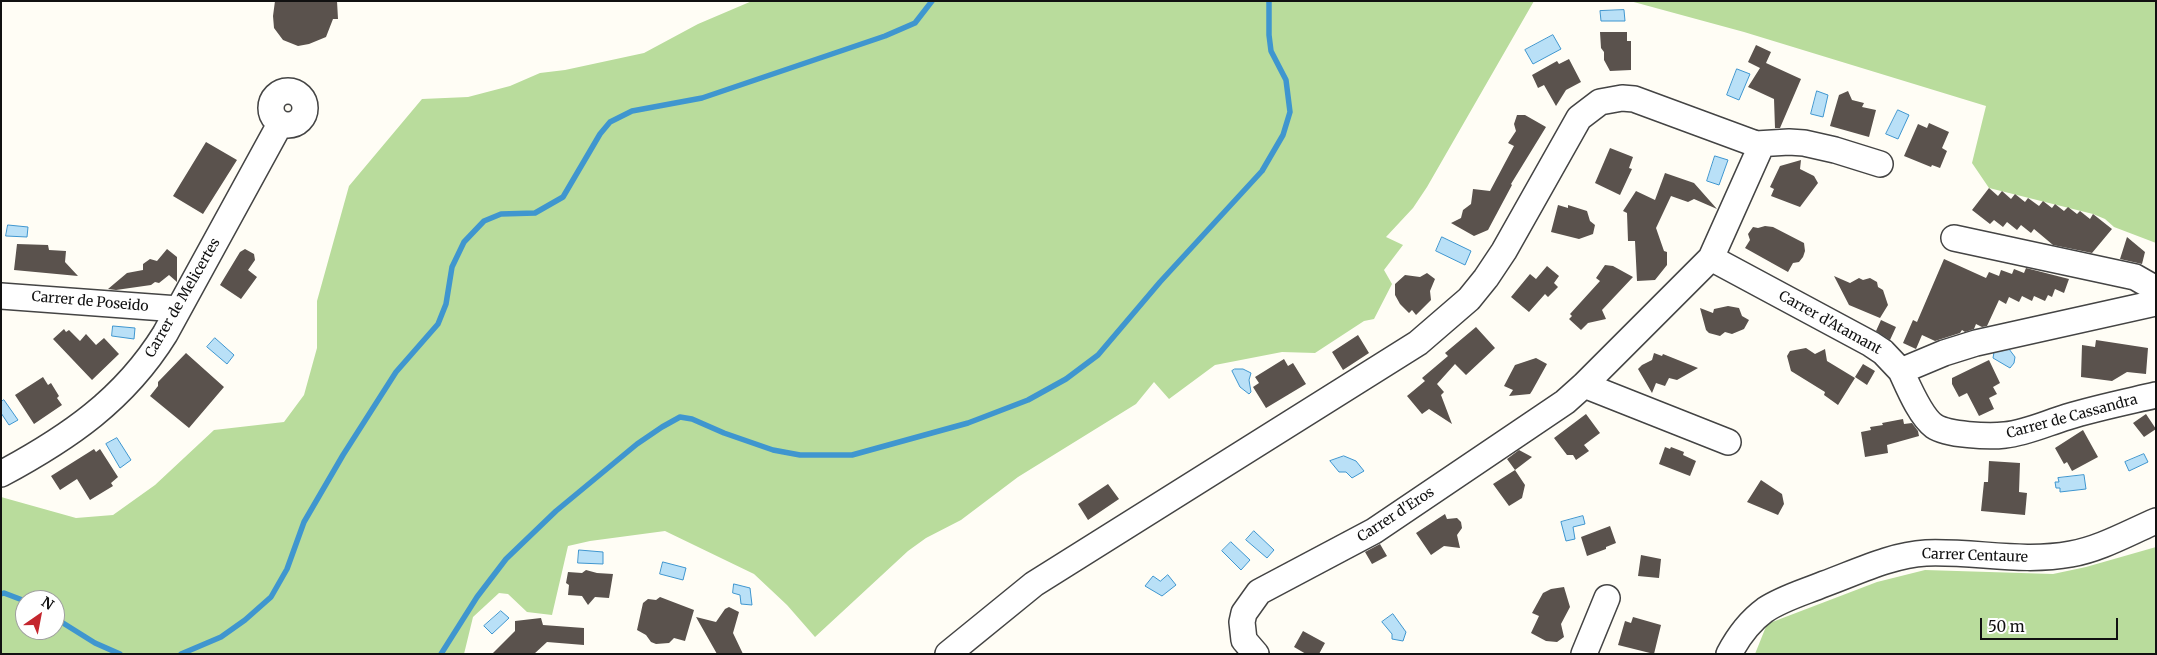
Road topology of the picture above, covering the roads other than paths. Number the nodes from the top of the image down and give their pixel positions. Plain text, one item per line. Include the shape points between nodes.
1 (280, 124) dead end
2 (1762, 144) junction
3 (1880, 164) dead end
4 (1954, 238) dead end
5 (1711, 258) junction
6 (1, 296) edge
7 (2156, 296) edge
8 (2156, 302) edge
9 (178, 309) junction
10 (1901, 371) junction
11 (1584, 385) junction
12 (2156, 395) edge
13 (1728, 442) dead end
14 (1, 474) edge
15 (2156, 522) edge
16 (1607, 598) dead end
17 (948, 654) edge
18 (1256, 654) edge
19 (1584, 654) edge
20 (1729, 654) edge

1 - 9 street, Carrer de Melicertes
2 - 3 street via 1804,143
2 - 5 street
2 - 17 street via 1634,99 1600,102 1579,118 1486,278 1468,299 1418,343 1034,584
4 - 7 street via 2135,277 2149,285
5 - 10 street, Carrer d'Atamant via 1871,344
5 - 11 street, Carrer d'Eros
6 - 9 street, Carrer de Poseido
8 - 10 street via 1968,345
9 - 14 street, Carrer de Melicertes via 159,344 115,397 62,439
10 - 12 street, Carrer de Cassandra via 1931,423 1947,431 1973,434 2004,435
11 - 13 street
11 - 18 street, Carrer d'Eros via 1565,402 1374,531 1259,592 1244,613 1242,622 1244,640
15 - 20 street, Carrer Centaure via 2072,554 2018,558 1926,554 1872,566 1765,610 1749,624
16 - 19 street

